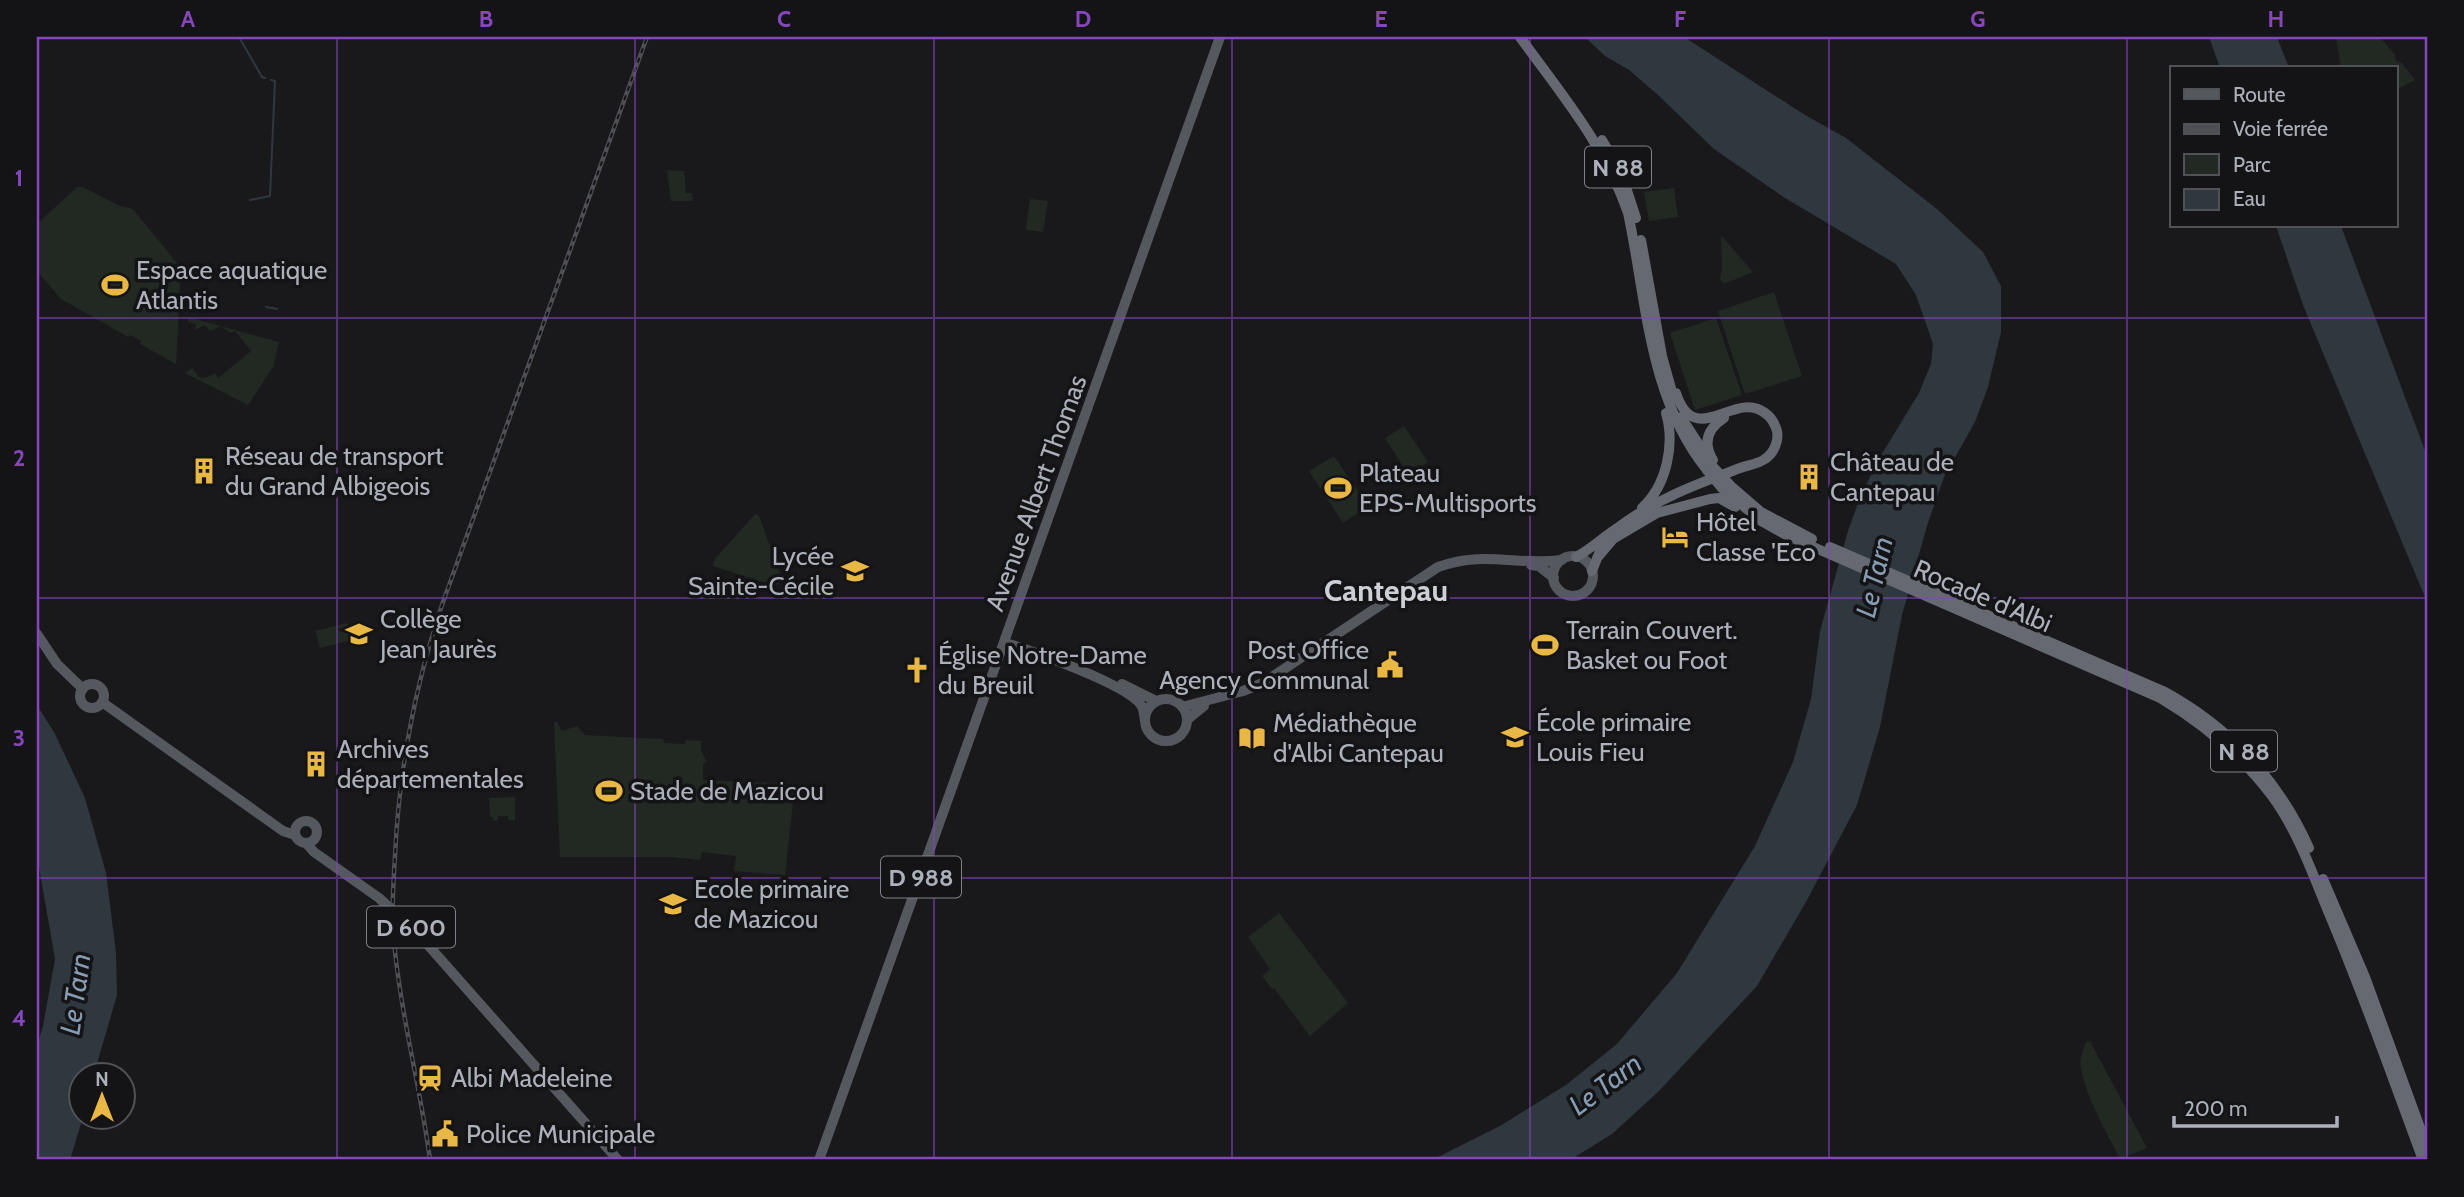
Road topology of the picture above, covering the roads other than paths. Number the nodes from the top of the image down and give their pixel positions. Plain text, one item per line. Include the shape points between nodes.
1 (1220, 37) edge
2 (1520, 37) edge
3 (1529, 37) edge
4 (1653, 302) junction
5 (1656, 362) junction
6 (1751, 464) junction
7 (1712, 468) junction
8 (1727, 486) junction
9 (1788, 536) junction
10 (1806, 540) junction
11 (1594, 553) junction
12 (1576, 556) junction
13 (1562, 559) junction
14 (1592, 571) junction
15 (1554, 578) junction
16 (1941, 599) junction
17 (37, 634) edge
18 (1008, 636) junction
19 (83, 689) junction
20 (1156, 701) junction
21 (102, 702) junction
22 (1182, 707) junction
23 (1186, 720) junction
24 (1145, 721) junction
25 (296, 831) junction
26 (310, 842) junction
27 (2412, 1129) junction
28 (2427, 1147) edge
29 (618, 1160) edge
30 (819, 1160) edge
31 (2417, 1160) edge
32 (2423, 1160) edge

1 - 18 main road, Avenue Albert Thomas
2 - 5 highway, Rocade d'Albi / N 88 via 1601,151 1619,186
3 - 4 highway, Rocade d'Albi / N 88 via 1622,175 1635,211
4 - 6 highway via 1671,380 1686,413 1707,419 1749,407 1763,411 1774,423 1777,439 1772,452
4 - 7 highway, Rocade d'Albi / N 88 via 1672,394
5 - 7 highway, Rocade d'Albi / N 88 via 1676,424
5 - 11 highway via 1670,435 1664,472 1646,504 1611,528
6 - 7 highway via 1766,452 1771,438 1765,420 1745,412 1724,418 1709,432
6 - 11 highway via 1672,496
7 - 8 highway, Rocade d'Albi / N 88, bridge
8 - 9 highway, Rocade d'Albi / N 88 via 1761,522
8 - 10 highway, Rocade d'Albi / N 88
9 - 10 highway, Rocade d'Albi / N 88
9 - 11 highway via 1756,522 1727,501 1710,499 1647,517
10 - 16 highway, Rocade d'Albi / N 88
11 - 12 highway
11 - 14 highway
12 - 13 main road
12 - 14 main road via 1587,561
13 - 15 main road
13 - 22 main road via 1474,558 1438,567 1263,683
14 - 15 main road via 1590,587 1577,595 1562,592
15 - 23 main road via 1530,565 1480,563 1443,570 1266,686 1202,706
16 - 27 highway, Rocade d'Albi / N 88 via 2160,698 2208,729 2243,761 2273,798 2302,849
16 - 28 highway, Rocade d'Albi / N 88 via 2163,691 2214,724 2262,770 2311,852 2365,977
17 - 19 main road via 57,664
18 - 20 main road via 1082,664
18 - 24 main road via 1128,695 1140,704
18 - 30 main road, Avenue Albert Thomas / D 988
19 - 21 main road via 99,686
19 - 21 main road via 81,699 86,705
20 - 22 main road via 1170,700
20 - 24 main road
21 - 25 main road via 278,826
22 - 23 main road
23 - 24 main road via 1181,734 1167,741 1153,736
25 - 26 main road via 301,842
25 - 26 main road via 302,821 312,822 318,832
26 - 29 main road, D 600 via 319,855 382,901 420,936
27 - 31 highway
27 - 32 highway, Rocade d'Albi / N 88

